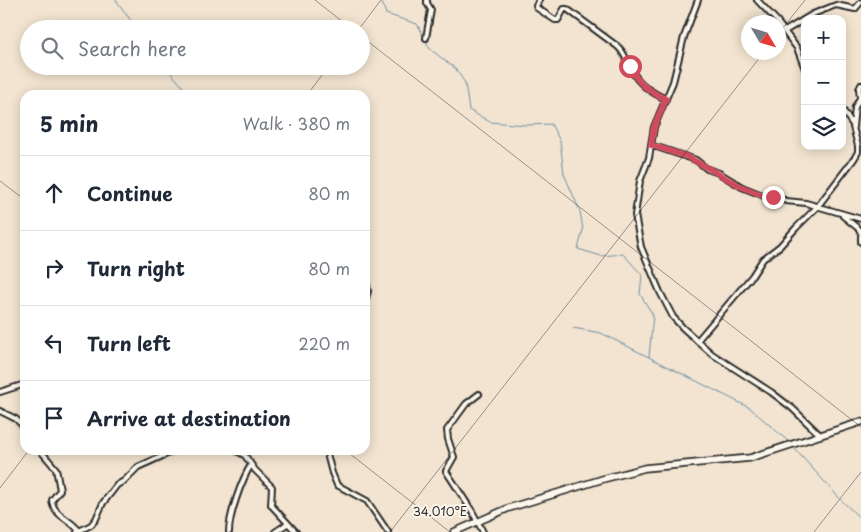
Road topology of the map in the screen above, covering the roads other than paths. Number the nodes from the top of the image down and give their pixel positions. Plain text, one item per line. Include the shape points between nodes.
1 (428, 0) edge
2 (538, 0) edge
3 (698, 0) edge
4 (757, 0) edge
5 (861, 2) edge
6 (771, 15) edge
7 (786, 30) edge
8 (786, 32) edge
9 (426, 38) dead end
10 (802, 60) edge
11 (861, 85) edge
12 (666, 99) junction
13 (846, 115) edge
14 (853, 125) junction
15 (651, 145) junction
16 (818, 206) junction
17 (841, 214) junction
18 (861, 219) edge
19 (861, 234) edge
20 (861, 242) edge
21 (697, 341) junction
22 (20, 386) edge
23 (0, 392) edge
24 (480, 394) dead end
25 (0, 411) edge
26 (861, 422) edge
27 (20, 423) edge
28 (819, 434) junction
29 (45, 455) edge
30 (165, 455) edge
31 (244, 455) edge
32 (327, 455) edge
33 (251, 466) junction
34 (477, 522) junction
35 (287, 524) junction
36 (78, 532) edge
37 (229, 532) edge
38 (275, 532) edge
39 (296, 532) edge
40 (388, 532) edge
41 (454, 532) edge
42 (483, 532) edge

1 - 9 street via 431,10
2 - 12 street via 536,8 554,20 558,20 567,9 617,46 647,88
3 - 12 street
4 - 6 street
5 - 7 street via 855,9 840,4 823,10
8 - 10 street
11 - 14 street
12 - 15 street via 654,127
13 - 14 street
14 - 16 street via 858,152
15 - 16 street via 696,160 707,169 767,197
15 - 21 street via 637,194 635,215 641,247 673,317
16 - 17 street
16 - 21 street via 782,244 763,258 752,276
17 - 18 street
17 - 19 street
19 - 20 street
21 - 28 street via 772,392
22 - 23 street
24 - 34 street via 466,404 446,430 454,456 446,471
25 - 27 street
26 - 28 street
28 - 34 street via 750,458 645,468 594,481 508,508
29 - 36 street via 54,465 60,492 52,500 53,506 77,527
30 - 36 street via 138,467 117,485 103,503 96,520
31 - 33 street
32 - 40 street via 337,485 367,501
33 - 35 street via 272,486 270,505
33 - 37 street via 236,500
34 - 41 street
34 - 42 street
35 - 38 street
35 - 39 street

